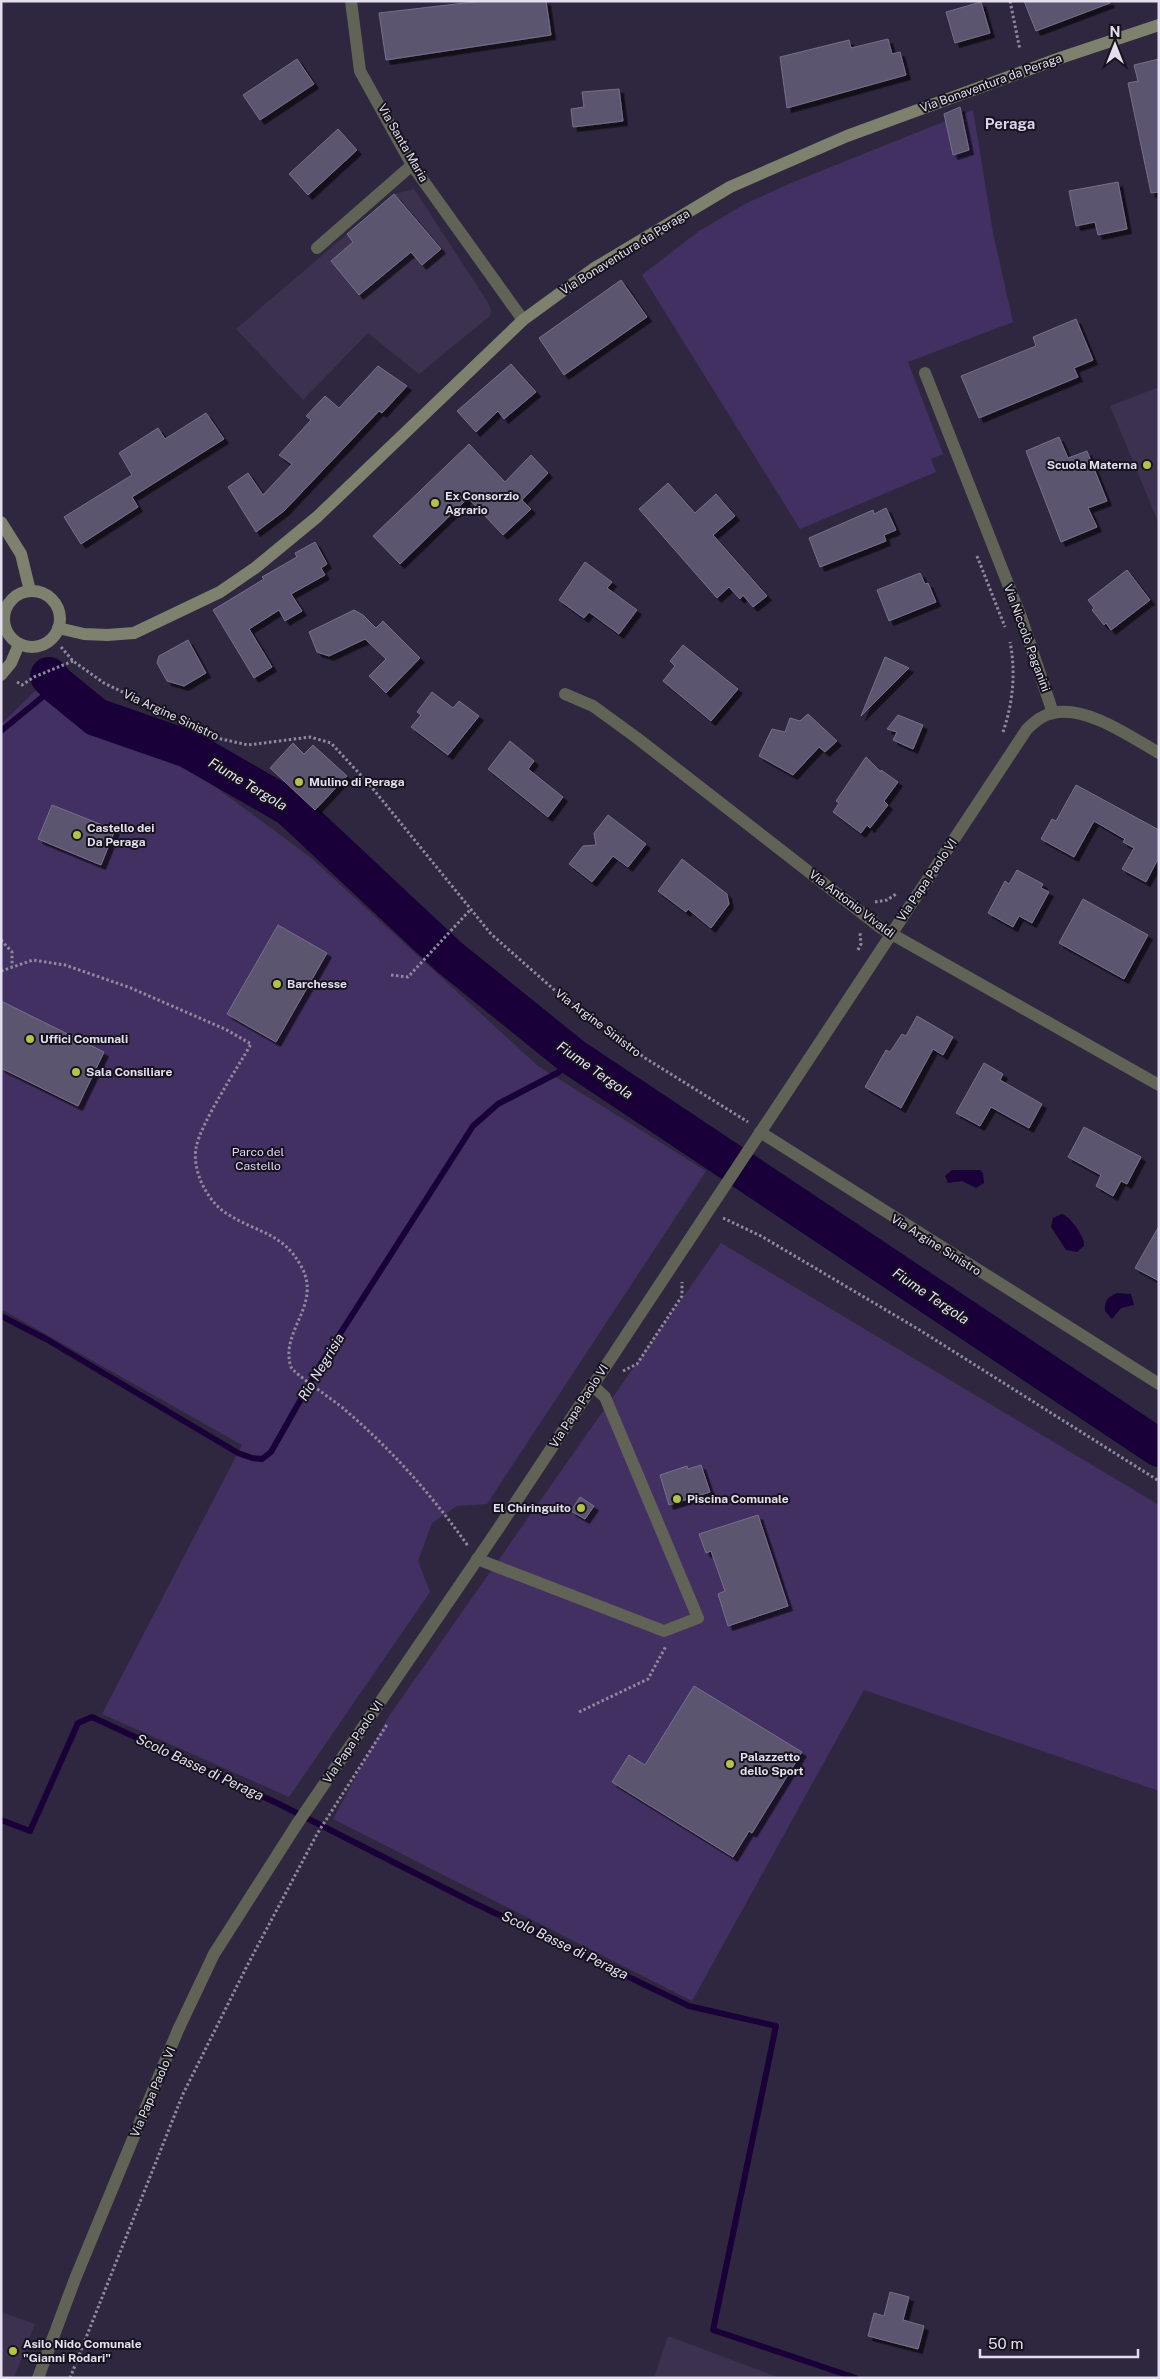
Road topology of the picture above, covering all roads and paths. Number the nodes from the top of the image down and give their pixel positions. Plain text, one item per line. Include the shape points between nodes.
1 (351, 1) edge
2 (1010, 1) edge
3 (1159, 24) edge
4 (1020, 50) dead end
5 (412, 165) junction
6 (317, 248) dead end
7 (523, 320) junction
8 (925, 373) dead end
9 (1, 522) edge
10 (975, 552) dead end
11 (30, 591) junction
12 (1006, 630) dead end
13 (55, 632) junction
14 (1008, 637) dead end
15 (19, 644) junction
16 (73, 661) junction
17 (1, 675) edge
18 (22, 684) dead end
19 (565, 694) dead end
20 (1053, 712) junction
21 (1000, 738) dead end
22 (1159, 753) edge
23 (899, 889) dead end
24 (869, 901) dead end
25 (471, 909) junction
26 (859, 928) dead end
27 (890, 934) junction
28 (1, 940) edge
29 (854, 957) dead end
30 (12, 966) junction
31 (1, 971) edge
32 (391, 975) dead end
33 (1159, 1085) edge
34 (752, 1115) dead end
35 (747, 1121) junction
36 (743, 1128) dead end
37 (760, 1132) junction
38 (728, 1221) dead end
39 (1159, 1384) edge
40 (593, 1386) junction
41 (1159, 1481) edge
42 (477, 1559) junction
43 (678, 1626) junction
44 (578, 1712) dead end
45 (330, 1813) dead end
46 (38, 2378) edge
47 (70, 2378) edge

1 - 5 street, Via Santa Maria via 360,71
2 - 4 path
3 - 7 main road, Via Bonaventura da Peraga via 872,126 764,170 628,247
5 - 6 street
5 - 7 street, Via Santa Maria
7 - 13 main road, Via Bonaventura da Peraga via 317,517 220,592 134,633
8 - 20 street, Via Niccolò Paganini via 1021,617
9 - 11 main road via 21,554
10 - 12 path
11 - 13 main road via 39,592 54,602 58,610
11 - 15 main road via 14,597 5,612 6,629
13 - 15 main road via 39,645
13 - 16 path, Via Argine Sinistro
14 - 21 path via 1014,667 1012,694 1009,715
15 - 17 main road
16 - 18 path
16 - 25 path, Via Argine Sinistro via 104,683 217,738 248,745 310,737 331,743 369,784
19 - 27 street, Via Antonio Vivaldi via 592,706 637,738
20 - 22 street via 1082,714 1099,720
20 - 27 street, Via Papa Paolo VI via 1027,729
23 - 24 path via 887,900
25 - 32 path via 408,977
25 - 35 path, Via Argine Sinistro via 491,934 559,994 645,1058
26 - 29 path via 861,944
27 - 33 street, Via Antonio Vivaldi
27 - 37 street, Via Papa Paolo VI
28 - 30 path via 12,952
30 - 31 path
30 - 42 path via 33,960 65,965 131,988 225,1029 251,1044 196,1147 198,1174 214,1205 229,1216 281,1241 302,1269 308,1287 301,1320 292,1334 291,1368 360,1422 413,1476
34 - 35 path
35 - 36 path
35 - 37 path, Via Argine Sinistro
37 - 39 street, Via Argine Sinistro
37 - 40 street, Via Papa Paolo VI
38 - 41 path via 762,1236 918,1329
40 - 42 street, Via Papa Paolo VI
40 - 43 street via 605,1397 698,1618
42 - 43 street via 664,1631
42 - 46 street, Via Papa Paolo VI via 297,1824 214,1954 178,2030 75,2279
43 - 44 path via 648,1679
45 - 47 path via 247,1966 183,2094

